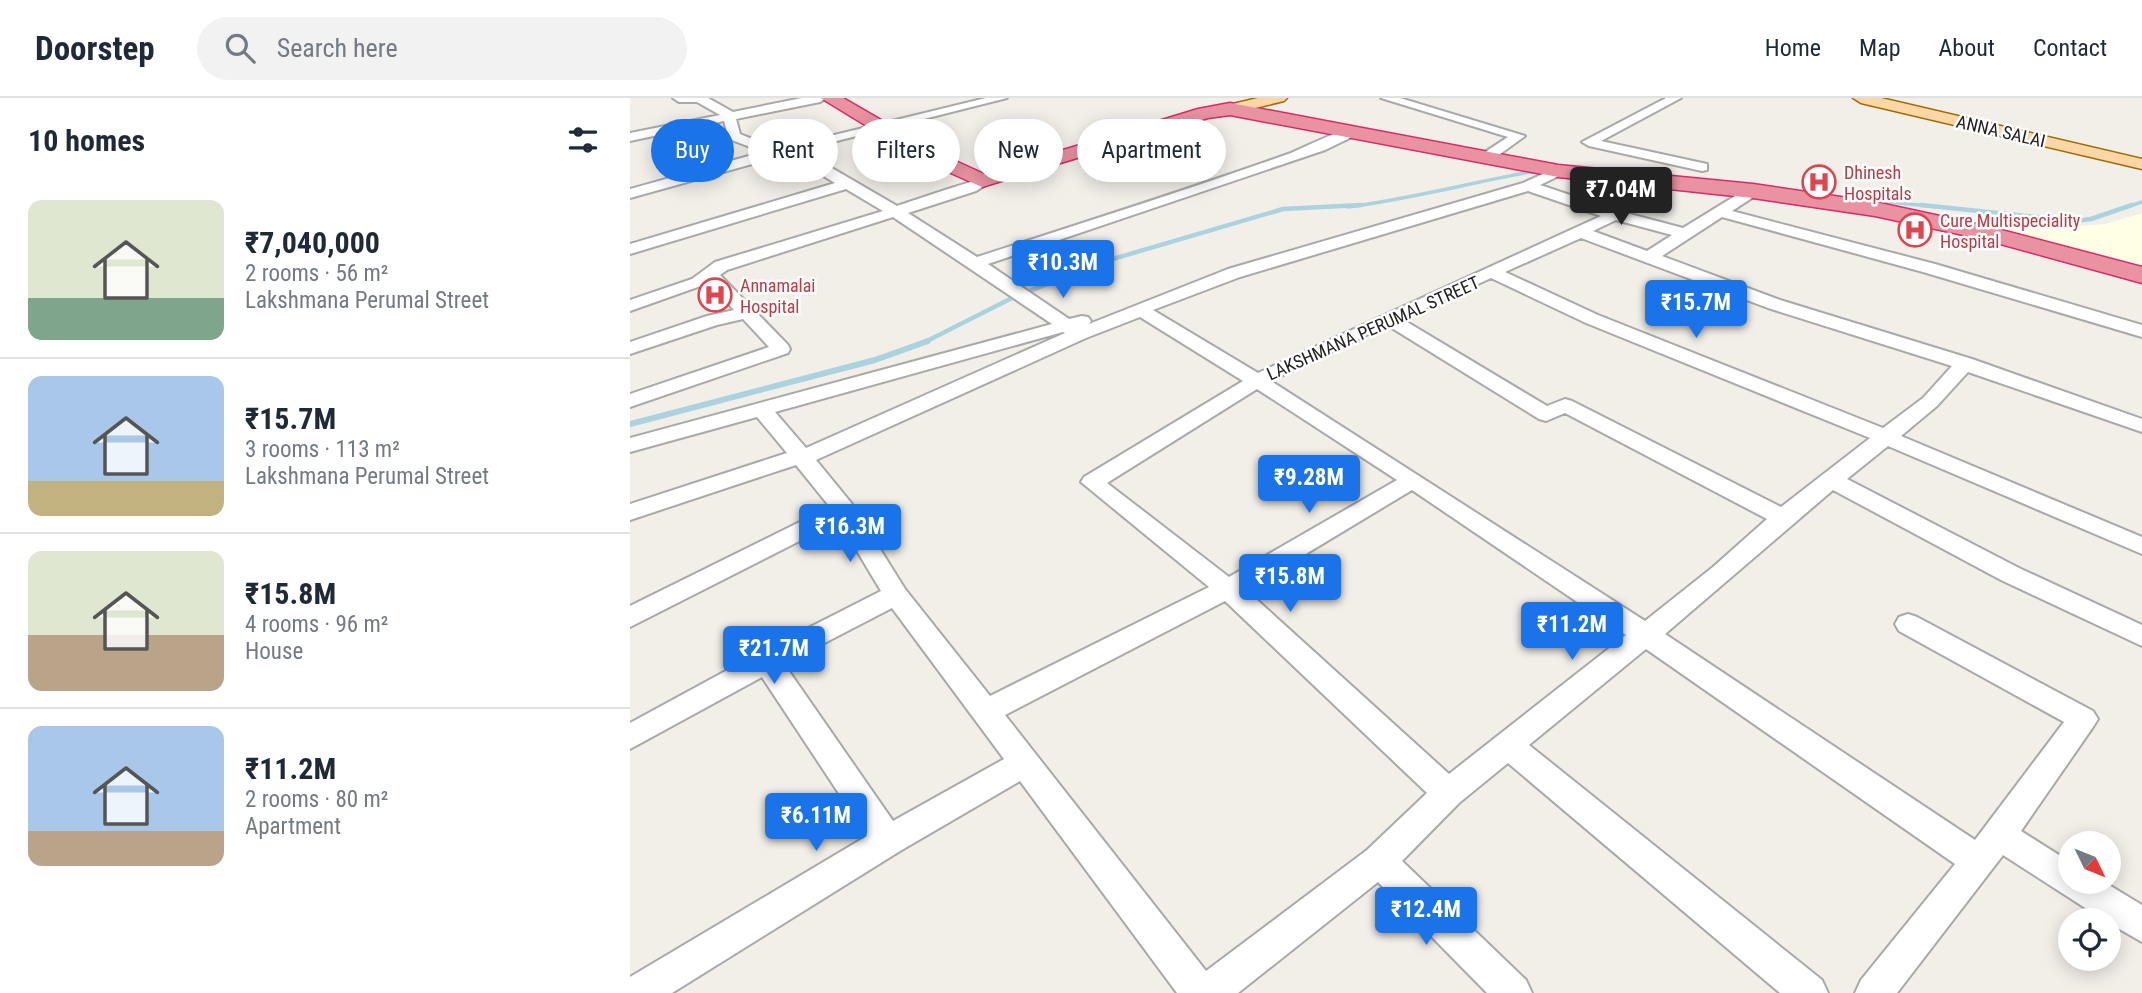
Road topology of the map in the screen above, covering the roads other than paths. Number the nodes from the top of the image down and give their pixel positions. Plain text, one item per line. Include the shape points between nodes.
1 (679, 98) edge
2 (820, 98) edge
3 (830, 98) edge
4 (1002, 98) edge
5 (1279, 98) edge
6 (1387, 98) edge
7 (1675, 98) edge
8 (1861, 98) edge
9 (1230, 109) junction
10 (729, 115) junction
11 (864, 119) edge
12 (911, 119) edge
13 (1351, 132) junction
14 (630, 137) edge
15 (748, 140) edge
16 (1063, 157) edge
17 (1488, 157) junction
18 (748, 161) edge
19 (2142, 164) edge
20 (1702, 167) dead end
21 (1558, 171) junction
22 (838, 181) edge
23 (980, 182) edge
24 (1657, 182) junction
25 (845, 185) junction
26 (1528, 186) junction
27 (1753, 191) junction
28 (630, 194) edge
29 (1720, 212) junction
30 (894, 213) junction
31 (1614, 215) junction
32 (1580, 232) junction
33 (1686, 234) junction
34 (630, 249) edge
35 (1649, 257) junction
36 (975, 262) junction
37 (1493, 273) junction
38 (710, 274) junction
39 (2142, 275) edge
40 (630, 306) edge
41 (1141, 310) junction
42 (747, 313) junction
43 (1388, 317) junction
44 (1072, 329) junction
45 (2142, 331) edge
46 (630, 348) edge
47 (1965, 363) junction
48 (1258, 380) junction
49 (630, 401) edge
50 (762, 409) junction
51 (2142, 426) edge
52 (1886, 438) junction
53 (630, 445) edge
54 (802, 458) junction
55 (1413, 480) junction
56 (1834, 481) junction
57 (844, 509) junction
58 (630, 512) edge
59 (1783, 518) junction
60 (2142, 546) edge
61 (1228, 589) junction
62 (896, 595) junction
63 (630, 617) edge
64 (1908, 624) dead end
65 (1645, 634) junction
66 (2142, 636) edge
67 (767, 662) junction
68 (985, 712) junction
69 (630, 737) edge
70 (1508, 745) junction
71 (1024, 763) junction
72 (1448, 793) junction
73 (1999, 835) junction
74 (888, 841) junction
75 (1379, 861) junction
76 (1978, 861) junction
77 (2058, 872) edge
78 (2093, 894) edge
79 (2142, 925) edge
80 (638, 993) edge
81 (1200, 993) edge
82 (1208, 993) edge
83 (1513, 993) edge
84 (1808, 993) edge
85 (1874, 993) edge

1 - 10 street via 699,98
2 - 10 street
3 - 11 highway
4 - 12 street
5 - 9 main road
6 - 17 street via 1518,136
7 - 20 street via 1589,142
8 - 19 main road, ANNA SALAI
9 - 13 highway
9 - 16 highway
10 - 14 street
10 - 15 street via 734,136
13 - 17 highway
13 - 36 street via 1239,176
17 - 21 highway
18 - 28 street
21 - 24 highway
21 - 26 street
22 - 25 street
23 - 30 street
24 - 27 highway
24 - 31 street, LAKSHMANA PERUMAL STREET
25 - 30 street
25 - 34 street
26 - 31 street
26 - 41 street via 1234,273
27 - 29 street
27 - 39 highway via 1960,227
29 - 33 street
29 - 45 street
30 - 36 street
30 - 38 street via 721,266
31 - 32 street, LAKSHMANA PERUMAL STREET
31 - 33 street
32 - 35 street
32 - 37 street, LAKSHMANA PERUMAL STREET
33 - 35 street
35 - 47 street via 1774,304
36 - 44 street
37 - 43 street, LAKSHMANA PERUMAL STREET
37 - 52 street via 1662,348
38 - 40 street via 698,283
38 - 42 street
41 - 44 street
41 - 48 street
42 - 46 street
42 - 49 street via 781,349
43 - 48 street, LAKSHMANA PERUMAL STREET
43 - 59 street via 1546,415 1564,405
44 - 50 street
44 - 54 street
47 - 51 street
47 - 52 street via 1930,402
48 - 55 street
48 - 61 street, LAKSHMANA PERUMAL STREET via 1092,482
50 - 53 street
50 - 54 street
52 - 56 street
52 - 60 street
54 - 57 street
54 - 58 street
55 - 61 street
55 - 65 street
56 - 59 street
56 - 66 street via 2010,574
57 - 62 street
57 - 63 street
59 - 65 street
61 - 68 street
61 - 72 street
62 - 67 street
62 - 68 street
64 - 73 street via 2084,719
65 - 70 street
65 - 76 street
67 - 69 street
67 - 74 street
68 - 71 street
70 - 72 street
70 - 84 street
71 - 74 street
71 - 81 street
72 - 75 street
73 - 76 street
73 - 77 street
74 - 80 street
75 - 82 street
75 - 83 street
76 - 85 street
78 - 79 street

